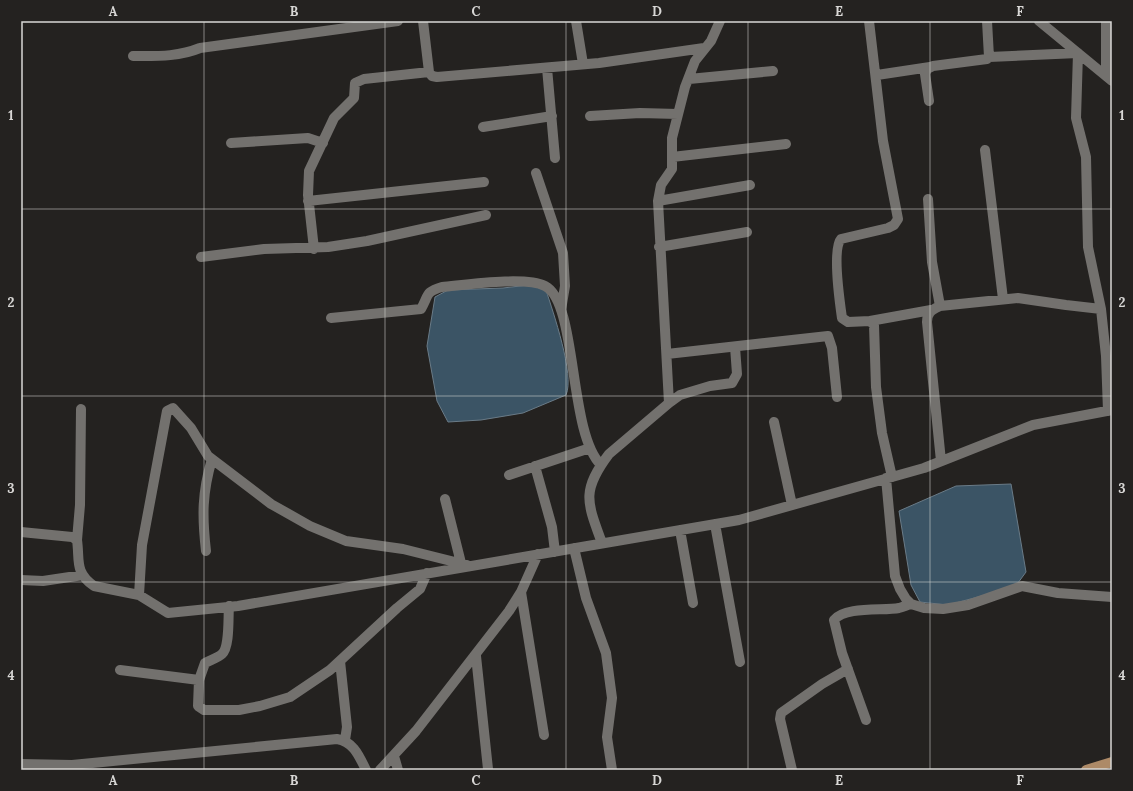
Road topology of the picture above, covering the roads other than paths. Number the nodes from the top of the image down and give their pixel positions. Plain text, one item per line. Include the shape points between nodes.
1 (398, 21) edge
2 (423, 21) edge
3 (576, 21) edge
4 (720, 21) edge
5 (869, 21) edge
6 (987, 21) edge
7 (1040, 21) edge
8 (1106, 21) edge
9 (704, 48) junction
10 (1078, 53) junction
11 (133, 56) dead end
12 (989, 57) junction
13 (583, 64) junction
14 (930, 67) junction
15 (547, 68) junction
16 (773, 70) dead end
17 (429, 72) junction
18 (877, 75) junction
19 (1109, 78) edge
20 (689, 79) junction
21 (929, 101) dead end
22 (678, 114) junction
23 (552, 116) junction
24 (590, 116) dead end
25 (483, 126) dead end
26 (231, 142) dead end
27 (323, 143) junction
28 (786, 144) dead end
29 (985, 150) dead end
30 (672, 157) junction
31 (555, 158) dead end
32 (536, 173) dead end
33 (484, 182) dead end
34 (750, 185) dead end
35 (928, 200) dead end
36 (308, 201) junction
37 (658, 201) junction
38 (486, 215) dead end
39 (747, 232) dead end
40 (659, 248) junction
41 (314, 249) junction
42 (201, 257) dead end
43 (1003, 299) junction
44 (936, 308) junction
45 (1101, 309) junction
46 (561, 311) junction
47 (331, 318) dead end
48 (870, 321) junction
49 (735, 347) junction
50 (667, 354) junction
51 (837, 398) dead end
52 (669, 403) junction
53 (81, 409) dead end
54 (1110, 410) edge
55 (774, 422) dead end
56 (590, 448) junction
57 (212, 459) junction
58 (941, 461) junction
59 (601, 465) junction
60 (535, 466) junction
61 (509, 475) dead end
62 (889, 478) junction
63 (444, 499) dead end
64 (792, 505) junction
65 (715, 524) junction
66 (680, 530) junction
67 (21, 532) edge
68 (77, 540) junction
69 (602, 544) junction
70 (574, 548) junction
71 (206, 551) dead end
72 (555, 552) junction
73 (538, 554) junction
74 (461, 563) junction
75 (471, 566) junction
76 (427, 573) junction
77 (83, 575) junction
78 (21, 580) edge
79 (521, 592) junction
80 (139, 595) junction
81 (1112, 597) edge
82 (693, 603) dead end
83 (911, 604) junction
84 (229, 606) junction
85 (476, 656) junction
86 (340, 661) junction
87 (740, 662) dead end
88 (848, 669) junction
89 (120, 670) dead end
90 (199, 680) junction
91 (866, 720) dead end
92 (544, 735) dead end
93 (345, 740) junction
94 (394, 756) junction
95 (21, 764) edge
96 (1110, 765) edge
97 (107, 766) edge
98 (488, 769) dead end
99 (366, 770) edge
100 (380, 770) edge
101 (398, 770) edge
102 (612, 770) edge
103 (792, 770) edge
104 (1086, 770) edge

1 - 11 street via 200,48 179,55
2 - 17 street
3 - 13 street
4 - 9 street via 715,34
5 - 18 street
6 - 12 street
7 - 10 street
8 - 19 street
9 - 13 street
9 - 20 street via 695,61
10 - 12 street
10 - 19 street
10 - 45 street via 1076,118 1086,157 1088,247
12 - 14 street via 985,61
13 - 15 street
14 - 18 street
14 - 21 street via 926,69 925,74
15 - 17 street via 437,77
15 - 23 street
16 - 20 street
17 - 27 street via 359,80 355,84 354,98 334,118
18 - 48 street via 883,141 898,219 888,228 840,239 837,246 842,318 848,322
20 - 22 street
22 - 24 street
22 - 30 street via 672,138
23 - 25 street
23 - 31 street
26 - 27 street via 308,138
27 - 36 street via 309,171
28 - 30 street
29 - 43 street
30 - 37 street via 672,169 661,185
32 - 46 street via 563,253 564,286
33 - 36 street
34 - 37 street
35 - 44 street
36 - 41 street
37 - 40 street
38 - 41 street via 367,241
39 - 40 street
40 - 50 street
41 - 42 street via 264,249
43 - 44 street
43 - 45 street via 1018,298
44 - 48 street
44 - 58 street via 927,315 927,322
45 - 54 street
46 - 47 street via 552,291 544,285 522,282 442,287 427,294 421,309
46 - 56 street
48 - 62 street via 874,325 876,387
49 - 50 street
49 - 51 street via 828,336 832,348
49 - 52 street via 737,374 732,383 680,395
50 - 52 street
52 - 59 street via 609,454
53 - 68 street
54 - 58 street via 1033,425
55 - 64 street
56 - 59 street via 594,459
56 - 60 street
57 - 71 street via 203,495
57 - 74 street via 271,504 328,534 346,540 403,549
57 - 80 street via 203,450 191,428 172,408 167,411 142,545
58 - 62 street
59 - 69 street via 591,485 588,500
60 - 61 street
60 - 72 street via 552,527
62 - 64 street
62 - 83 street via 896,576 900,589
63 - 74 street
64 - 65 street
65 - 66 street
65 - 87 street
66 - 69 street
66 - 82 street
67 - 68 street via 72,537
68 - 77 street via 79,568
69 - 70 street
70 - 72 street
70 - 102 street via 586,598 606,653 612,698 607,737
72 - 73 street
73 - 75 street
73 - 79 street
74 - 75 street
75 - 76 street
76 - 84 street
76 - 86 street via 420,589
77 - 78 street via 43,581
77 - 80 street via 94,586
79 - 85 street
79 - 92 street
80 - 84 street via 168,613
81 - 83 street via 1058,593 1022,586 962,606 935,609
83 - 88 street via 900,608 848,613 836,617 834,624
84 - 90 street via 225,650 205,663
85 - 94 street
85 - 98 street
86 - 90 street via 290,697 239,710 200,709 197,693
86 - 93 street via 347,727
88 - 91 street
88 - 103 street via 781,713 780,719
89 - 90 street
93 - 97 street
93 - 99 street via 356,751
94 - 100 street
94 - 101 street
95 - 97 street
96 - 104 main road

